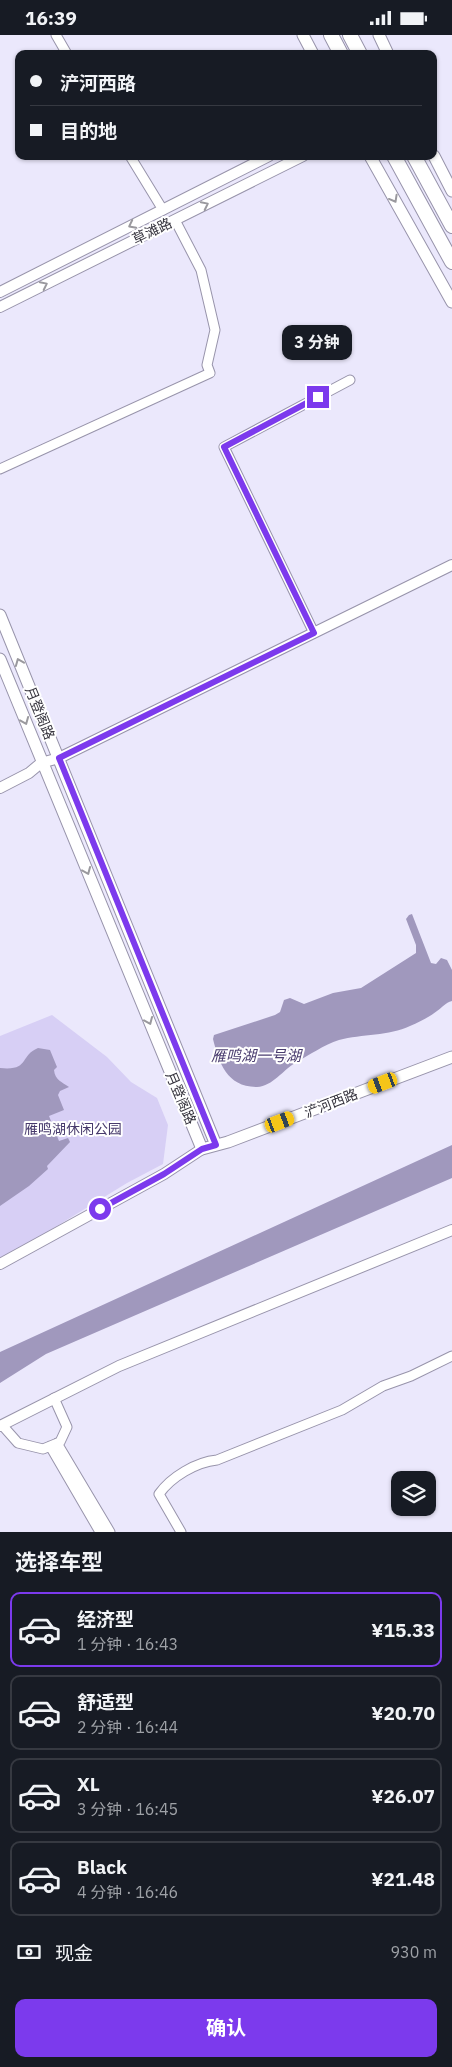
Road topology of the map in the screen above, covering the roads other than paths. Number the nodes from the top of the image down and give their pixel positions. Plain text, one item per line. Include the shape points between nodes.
1 (56, 35) edge
2 (303, 35) edge
3 (331, 35) edge
4 (350, 35) edge
5 (378, 35) edge
6 (65, 50) edge
7 (311, 50) edge
8 (339, 50) edge
9 (358, 50) edge
10 (386, 50) edge
11 (132, 160) edge
12 (261, 160) edge
13 (295, 160) edge
14 (372, 160) edge
15 (396, 160) edge
16 (416, 160) edge
17 (436, 160) edge
18 (452, 191) edge
19 (163, 210) junction
20 (175, 220) junction
21 (452, 227) edge
22 (452, 262) edge
23 (0, 291) edge
24 (452, 302) edge
25 (0, 307) edge
26 (350, 380) dead end
27 (0, 469) edge
28 (452, 565) edge
29 (0, 615) edge
30 (314, 633) junction
31 (0, 659) edge
32 (59, 758) junction
33 (42, 763) junction
34 (0, 787) edge
35 (452, 1057) edge
36 (216, 1145) junction
37 (202, 1149) junction
38 (452, 1230) edge
39 (0, 1264) edge
40 (452, 1356) edge
41 (54, 1398) junction
42 (1, 1425) edge
43 (54, 1445) junction
44 (100, 1532) edge
45 (110, 1532) edge
46 (181, 1532) edge

1 - 6 street
2 - 7 main road
3 - 8 main road
4 - 9 main road
5 - 10 main road
11 - 19 street
12 - 19 street, 草滩路
20 -> 13 street, 草滩路
14 -> 24 main road
15 - 22 main road
16 - 21 main road
17 - 18 main road
19 -> 23 street, 草滩路
25 -> 20 street, 草滩路
20 - 27 street via 201,271 215,330 207,365 210,373
26 - 30 street via 224,447
28 - 30 street
32 -> 29 main road, 月登阁路
30 - 32 street
31 -> 33 main road, 月登阁路
32 - 33 street
32 - 36 main road, 月登阁路
33 - 34 street
33 -> 37 main road, 月登阁路
35 - 36 main road, 浐河西路
36 - 37 main road, 浐河西路
37 - 39 street, 浐河西路 via 164,1174
38 - 41 street via 119,1366
40 - 46 street via 383,1386 342,1410 217,1460 204,1461 166,1484 158,1494
41 - 42 street
41 - 43 street via 66,1427 60,1442
42 - 43 street via 18,1443 43,1449
43 - 44 street
43 - 45 street

